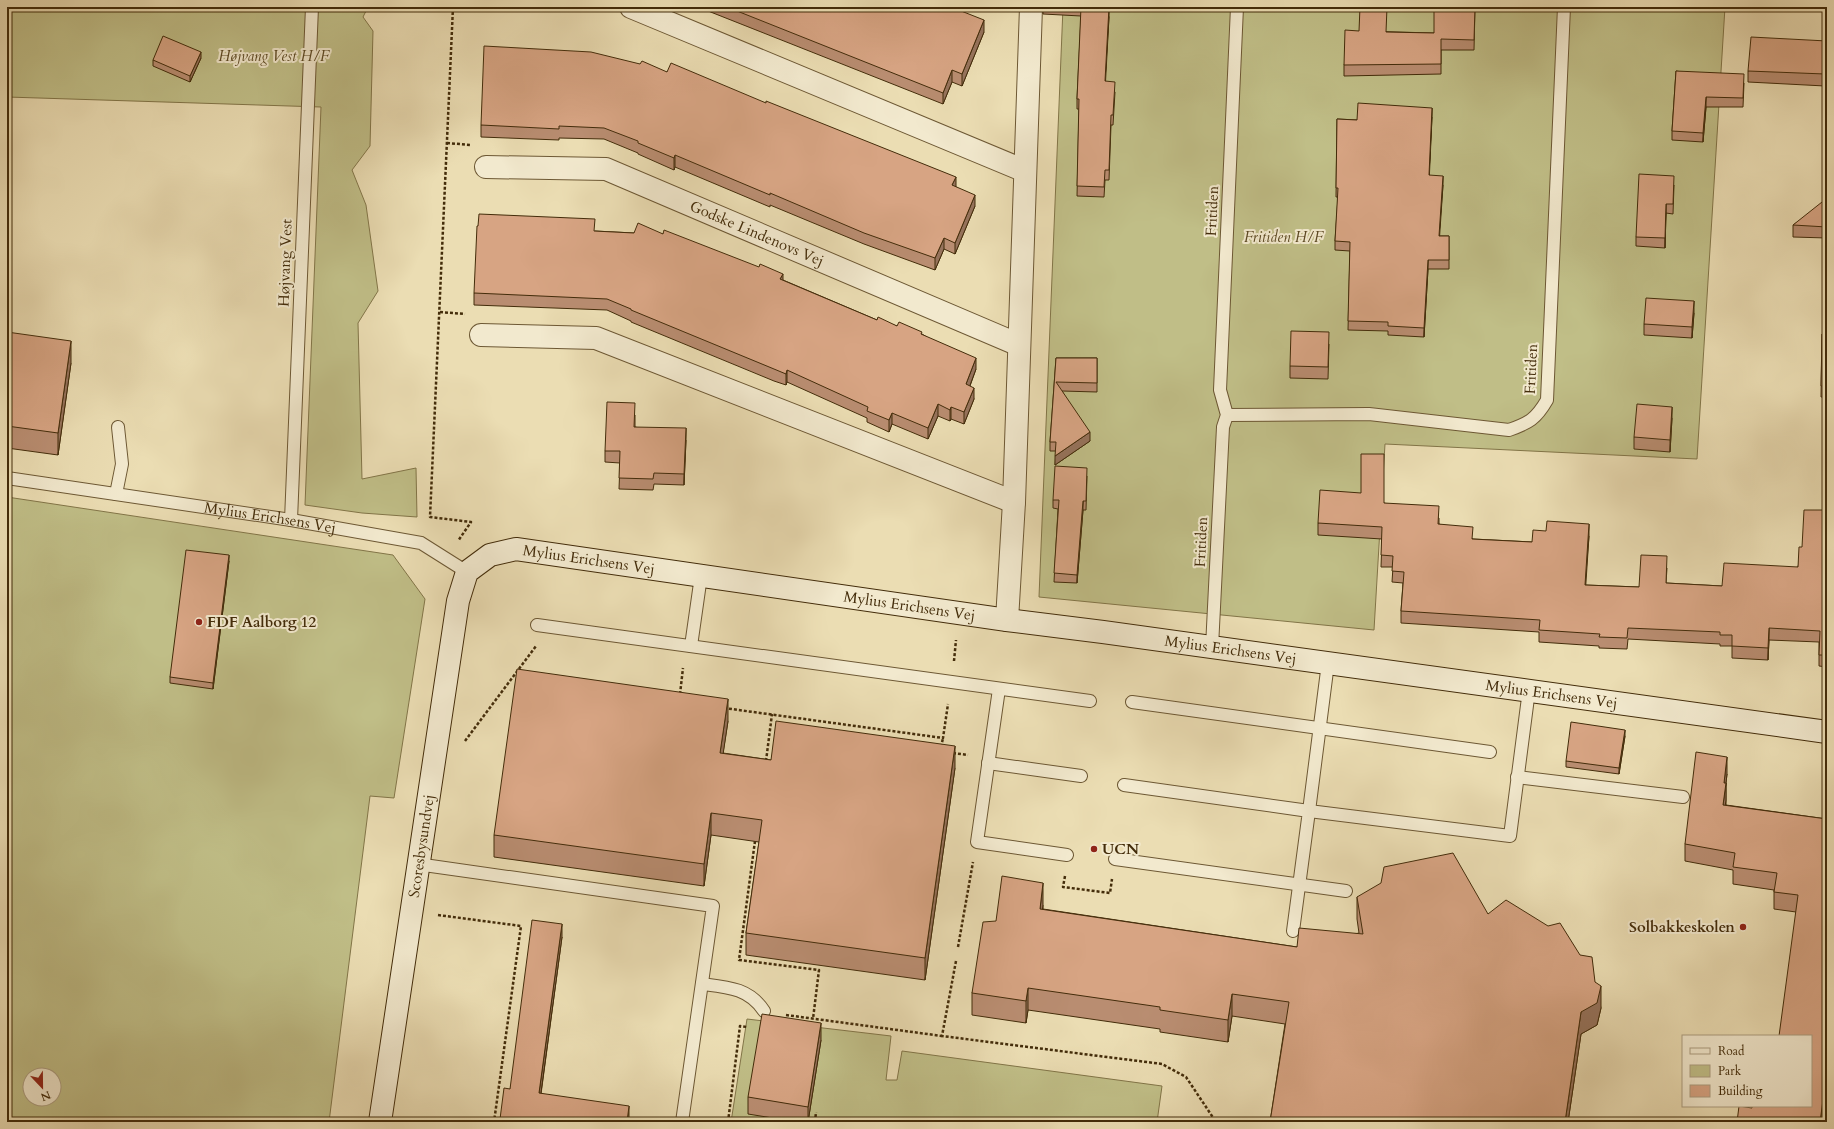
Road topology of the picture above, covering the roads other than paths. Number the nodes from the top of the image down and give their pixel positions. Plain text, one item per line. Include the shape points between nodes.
1 (312, 7) edge
2 (631, 7) edge
3 (1032, 7) edge
4 (1237, 7) edge
5 (1564, 7) edge
6 (486, 167) dead end
7 (1025, 171) junction
8 (481, 335) dead end
9 (1019, 345) junction
10 (1227, 415) junction
11 (118, 427) dead end
12 (7, 478) edge
13 (116, 494) junction
14 (1014, 502) junction
15 (291, 520) junction
16 (467, 572) junction
17 (701, 576) junction
18 (1008, 620) junction
19 (537, 625) dead end
20 (688, 646) junction
21 (1212, 647) junction
22 (1328, 663) junction
23 (999, 689) junction
24 (1528, 690) junction
25 (1090, 702) dead end
26 (1132, 702) dead end
27 (1320, 728) junction
28 (1827, 732) edge
29 (1490, 752) dead end
30 (988, 761) junction
31 (1080, 776) dead end
32 (1517, 777) junction
33 (1124, 785) dead end
34 (1683, 797) dead end
35 (1309, 810) junction
36 (1067, 855) dead end
37 (1115, 859) dead end
38 (417, 864) junction
39 (1299, 884) junction
40 (1346, 891) dead end
41 (1293, 931) dead end
42 (702, 984) junction
43 (764, 1011) dead end
44 (380, 1122) edge
45 (682, 1122) edge

1 - 15 lane, Højvang Vest
2 - 7 street
3 - 7 street
4 - 10 lane, Fritiden via 1220,390
5 - 10 lane, Fritiden via 1546,400 1538,414 1524,425 1509,430 1369,414
6 - 9 street, Godske Lindenovs Vej via 606,169
7 - 9 street
8 - 14 street via 596,338
9 - 14 street
10 - 21 lane, Fritiden via 1223,427
11 - 13 lane via 122,464
12 - 13 lane, Mylius Erichsens Vej
13 - 15 lane, Mylius Erichsens Vej
14 - 18 street
15 - 16 lane, Mylius Erichsens Vej via 420,543
16 - 17 street, Mylius Erichsens Vej via 490,555 516,549
16 - 38 street, Scoresbysundvej via 458,602
17 - 18 street, Mylius Erichsens Vej
17 - 20 lane
18 - 21 street, Mylius Erichsens Vej
19 - 20 lane
20 - 23 lane
21 - 22 street, Mylius Erichsens Vej
22 - 24 street, Mylius Erichsens Vej
22 - 27 lane
23 - 25 lane
23 - 30 lane
24 - 28 street, Mylius Erichsens Vej
24 - 32 lane
26 - 27 lane
27 - 29 lane
27 - 35 lane
30 - 31 lane
30 - 36 lane via 977,842
32 - 34 lane
32 - 35 lane via 1510,836
33 - 35 lane
35 - 39 lane
37 - 39 lane
38 - 42 lane via 713,906
38 - 44 street, Scoresbysundvej
39 - 40 lane
39 - 41 lane
42 - 43 lane via 732,987 757,1001
42 - 45 lane

